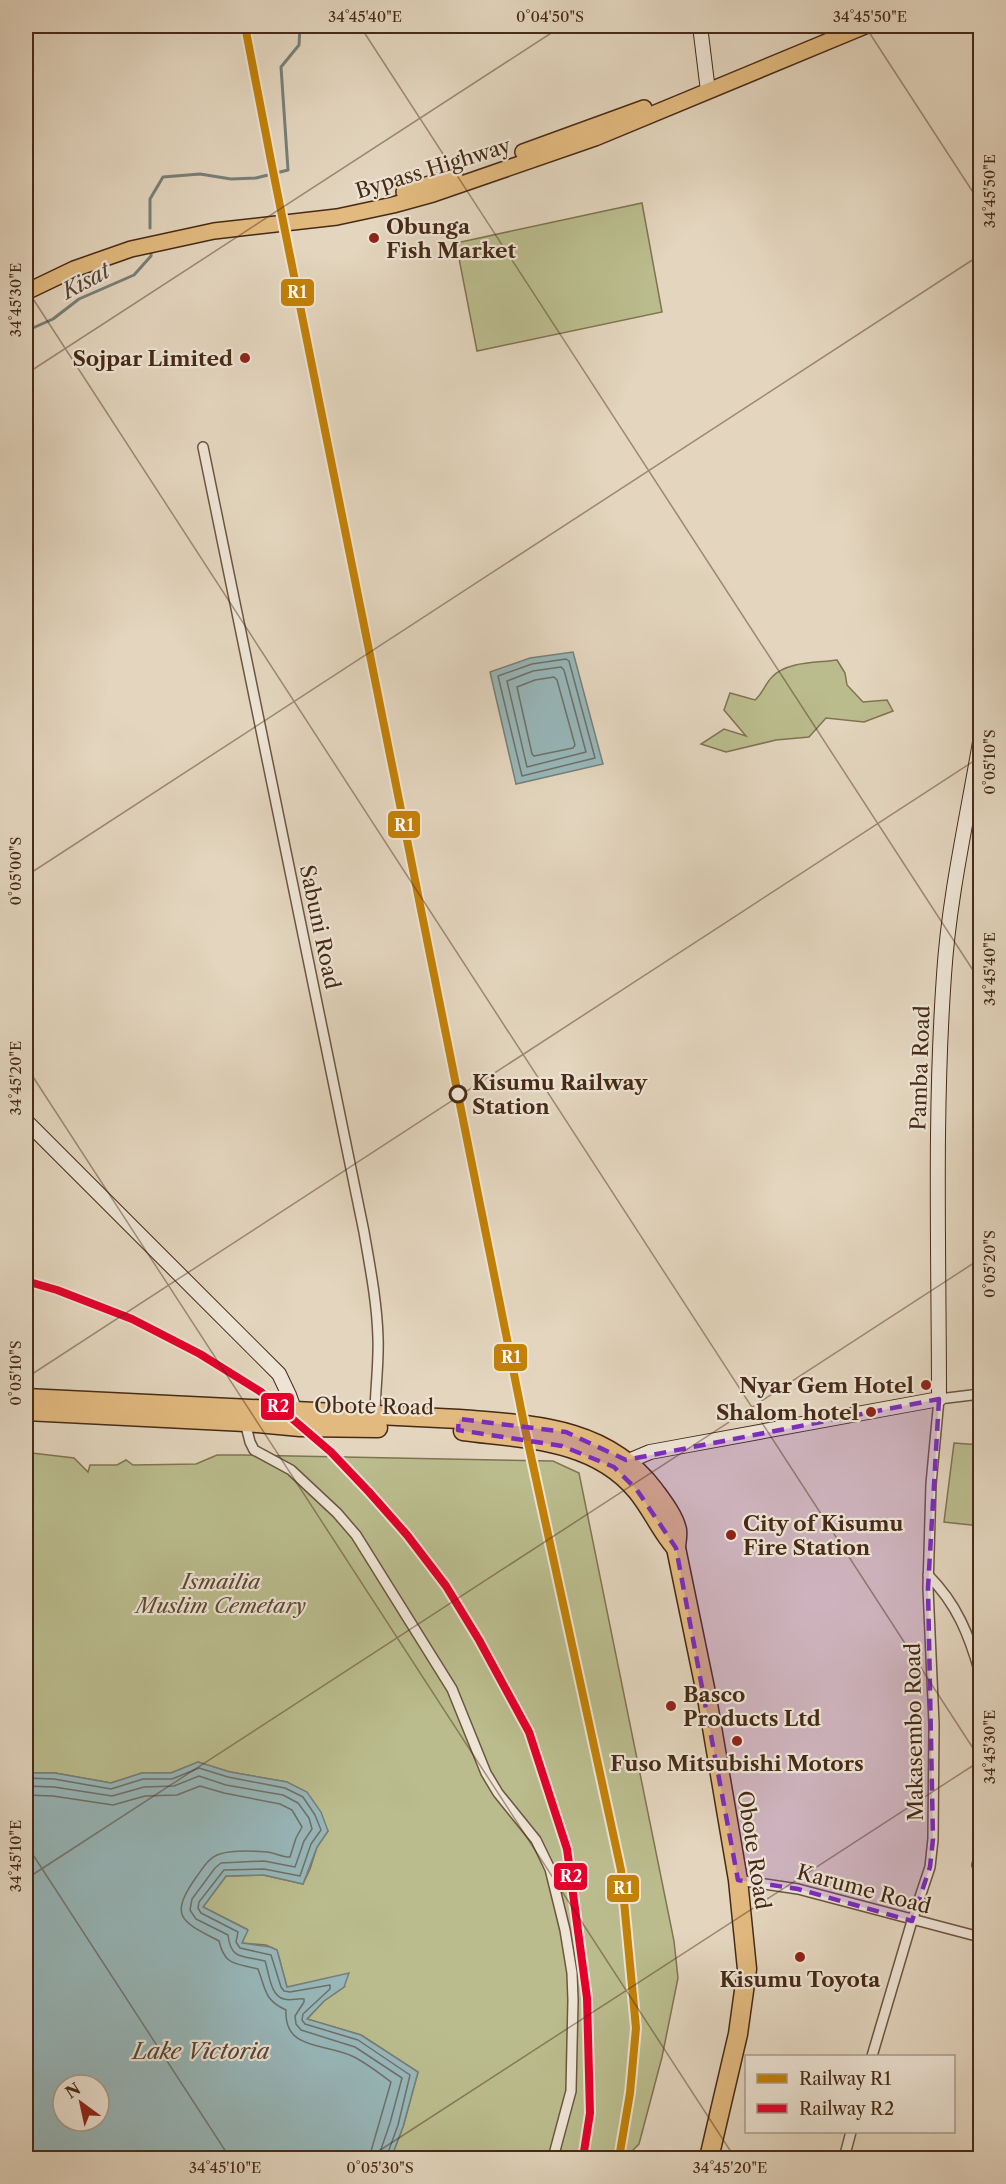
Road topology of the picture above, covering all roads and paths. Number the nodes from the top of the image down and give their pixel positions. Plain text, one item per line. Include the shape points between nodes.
1 (700, 26) edge
2 (865, 26) edge
3 (708, 91) junction
4 (271, 219) junction
5 (26, 281) edge
6 (26, 292) edge
7 (203, 447) dead end
8 (981, 742) edge
9 (26, 1121) edge
10 (981, 1394) edge
11 (26, 1398) edge
12 (939, 1399) junction
13 (26, 1412) edge
14 (375, 1416) junction
15 (298, 1420) junction
16 (245, 1422) junction
17 (459, 1425) junction
18 (620, 1464) junction
19 (928, 1575) junction
20 (981, 1673) edge
21 (981, 1854) edge
22 (977, 1865) dead end
23 (738, 1880) junction
24 (912, 1921) junction
25 (981, 1938) edge
26 (872, 2055) edge
27 (851, 2133) edge
28 (553, 2158) edge
29 (709, 2158) edge
30 (844, 2158) edge

1 - 3 main road
2 - 3 main road, Bypass Highway
3 - 4 main road, Bypass Highway via 665,101 409,191 295,218
4 - 5 main road, Bypass Highway via 203,222 129,239
4 - 6 main road, Bypass Highway via 131,249 74,269
7 - 14 street, Sabuni Road via 364,1232 378,1336
8 - 12 main road, Pamba Road via 951,911 944,975 939,1144
9 - 15 main road via 279,1374
10 - 12 street
11 - 15 highway, Obote Road
12 - 18 main road via 650,1452
12 - 19 street, Makasembo Road
13 - 16 highway, Obote Road
14 - 15 highway, Obote Road
14 - 17 highway, Obote Road
15 - 16 highway, Obote Road
15 - 17 highway, Obote Road
16 - 28 street via 254,1450 291,1470 356,1535 452,1689 486,1773 537,1840 550,1869 565,1930 573,2000 571,2091
17 - 18 highway, Obote Road via 554,1444
17 - 18 highway, Obote Road via 524,1424 578,1436
18 - 23 highway, Obote Road via 648,1482 677,1530 676,1548
19 - 20 street via 961,1617
19 - 24 street, Makasembo Road via 933,1839 930,1867
21 - 22 street
23 - 24 street, Karume Road via 798,1889
23 - 29 highway, Obote Road via 747,1969 738,2034
24 - 25 street, Karume Road
24 - 26 street, Makasembo Road
27 - 30 street

